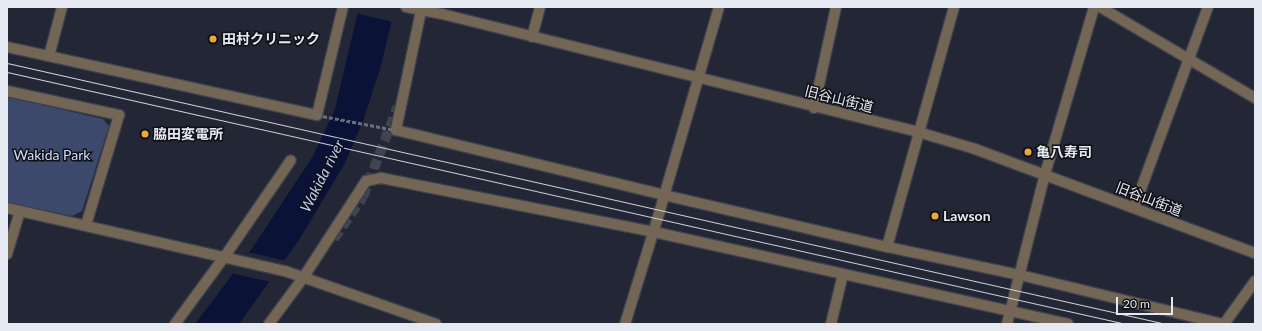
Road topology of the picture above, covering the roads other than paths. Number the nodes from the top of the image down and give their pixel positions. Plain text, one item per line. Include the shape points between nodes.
1 (62, 7) edge
2 (343, 7) edge
3 (406, 7) edge
4 (540, 7) edge
5 (719, 7) edge
6 (836, 7) edge
7 (954, 7) edge
8 (1094, 7) edge
9 (1100, 7) edge
10 (1208, 7) edge
11 (421, 10) junction
12 (443, 11) edge
13 (532, 37) junction
14 (7, 47) edge
15 (49, 56) junction
16 (1188, 58) junction
17 (698, 78) junction
18 (7, 91) edge
19 (1255, 98) edge
20 (814, 108) junction
21 (918, 132) junction
22 (291, 160) dead end
23 (1045, 174) junction
24 (664, 195) junction
25 (7, 208) edge
26 (1134, 208) junction
27 (20, 211) junction
28 (86, 226) junction
29 (654, 232) junction
30 (887, 247) junction
31 (1255, 253) edge
32 (7, 254) edge
33 (225, 256) junction
34 (843, 274) junction
35 (1020, 275) junction
36 (303, 278) junction
37 (1255, 281) edge
38 (1010, 311) junction
39 (175, 324) edge
40 (269, 324) edge
41 (436, 324) edge
42 (624, 324) edge
43 (831, 324) edge
44 (1007, 324) edge
45 (1068, 324) edge
46 (1224, 324) edge

1 - 15 street
2 - 15 street via 317,115
3 - 11 street, 旧谷山街道
4 - 13 street
5 - 17 street
6 - 20 street
7 - 21 street
8 - 23 street
9 - 16 street
10 - 16 street
11 - 12 street, 旧谷山街道
11 - 24 street via 396,130
12 - 13 street, 旧谷山街道
13 - 17 street, 旧谷山街道
14 - 15 street
16 - 19 street
16 - 26 street
17 - 20 street, 旧谷山街道
17 - 24 street
18 - 28 street via 119,116
20 - 21 street, 旧谷山街道
21 - 23 street, 旧谷山街道
21 - 30 street
22 - 33 street
23 - 26 street, 旧谷山街道
23 - 35 street
24 - 29 street
24 - 30 street
25 - 27 street
26 - 31 street, 旧谷山街道
27 - 28 street
27 - 32 street
28 - 33 street
29 - 34 street
29 - 36 street via 381,178 366,181
29 - 42 street
30 - 35 street
33 - 36 street
33 - 39 street
34 - 38 street
34 - 43 street
35 - 38 street
35 - 46 street
36 - 40 street
36 - 41 street
37 - 46 street
38 - 44 street
38 - 45 street

